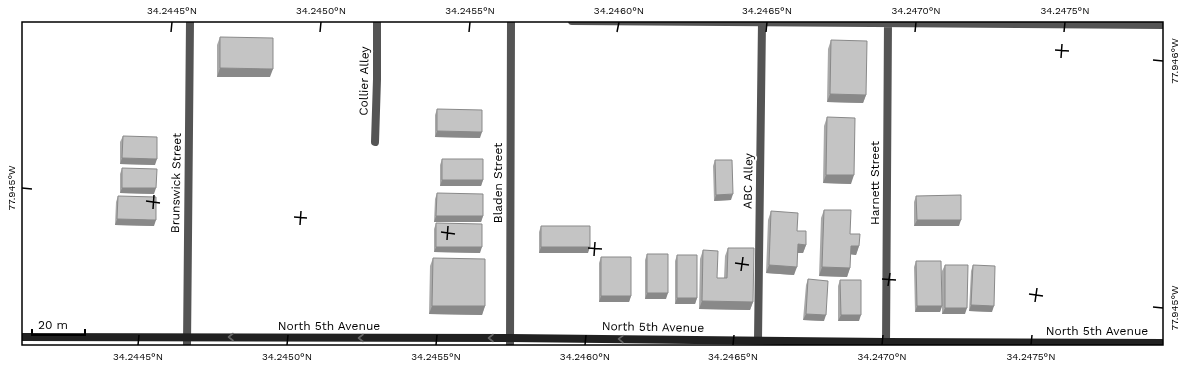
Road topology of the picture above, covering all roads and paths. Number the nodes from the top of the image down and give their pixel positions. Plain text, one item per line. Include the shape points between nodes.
1 (190, 21) edge
2 (377, 21) edge
3 (511, 21) edge
4 (572, 21) edge
5 (762, 22) edge
6 (888, 22) edge
7 (1056, 23) edge
8 (1164, 25) edge
9 (375, 142) dead end
10 (21, 337) edge
11 (758, 340) junction
12 (187, 342) edge
13 (510, 342) edge
14 (1164, 343) edge
15 (886, 344) edge

1 - 12 street, Brunswick Street
2 - 9 street, Collier Alley
3 - 13 street, Bladen Street
4 - 5 street
5 - 6 street
5 - 11 street, ABC Alley
6 - 7 street
6 - 15 street, Harnett Street
7 - 8 street
10 - 12 street, North 5th Avenue
11 -> 13 street, North 5th Avenue
11 - 15 street, North 5th Avenue
13 -> 12 street, North 5th Avenue
14 - 15 street, North 5th Avenue

